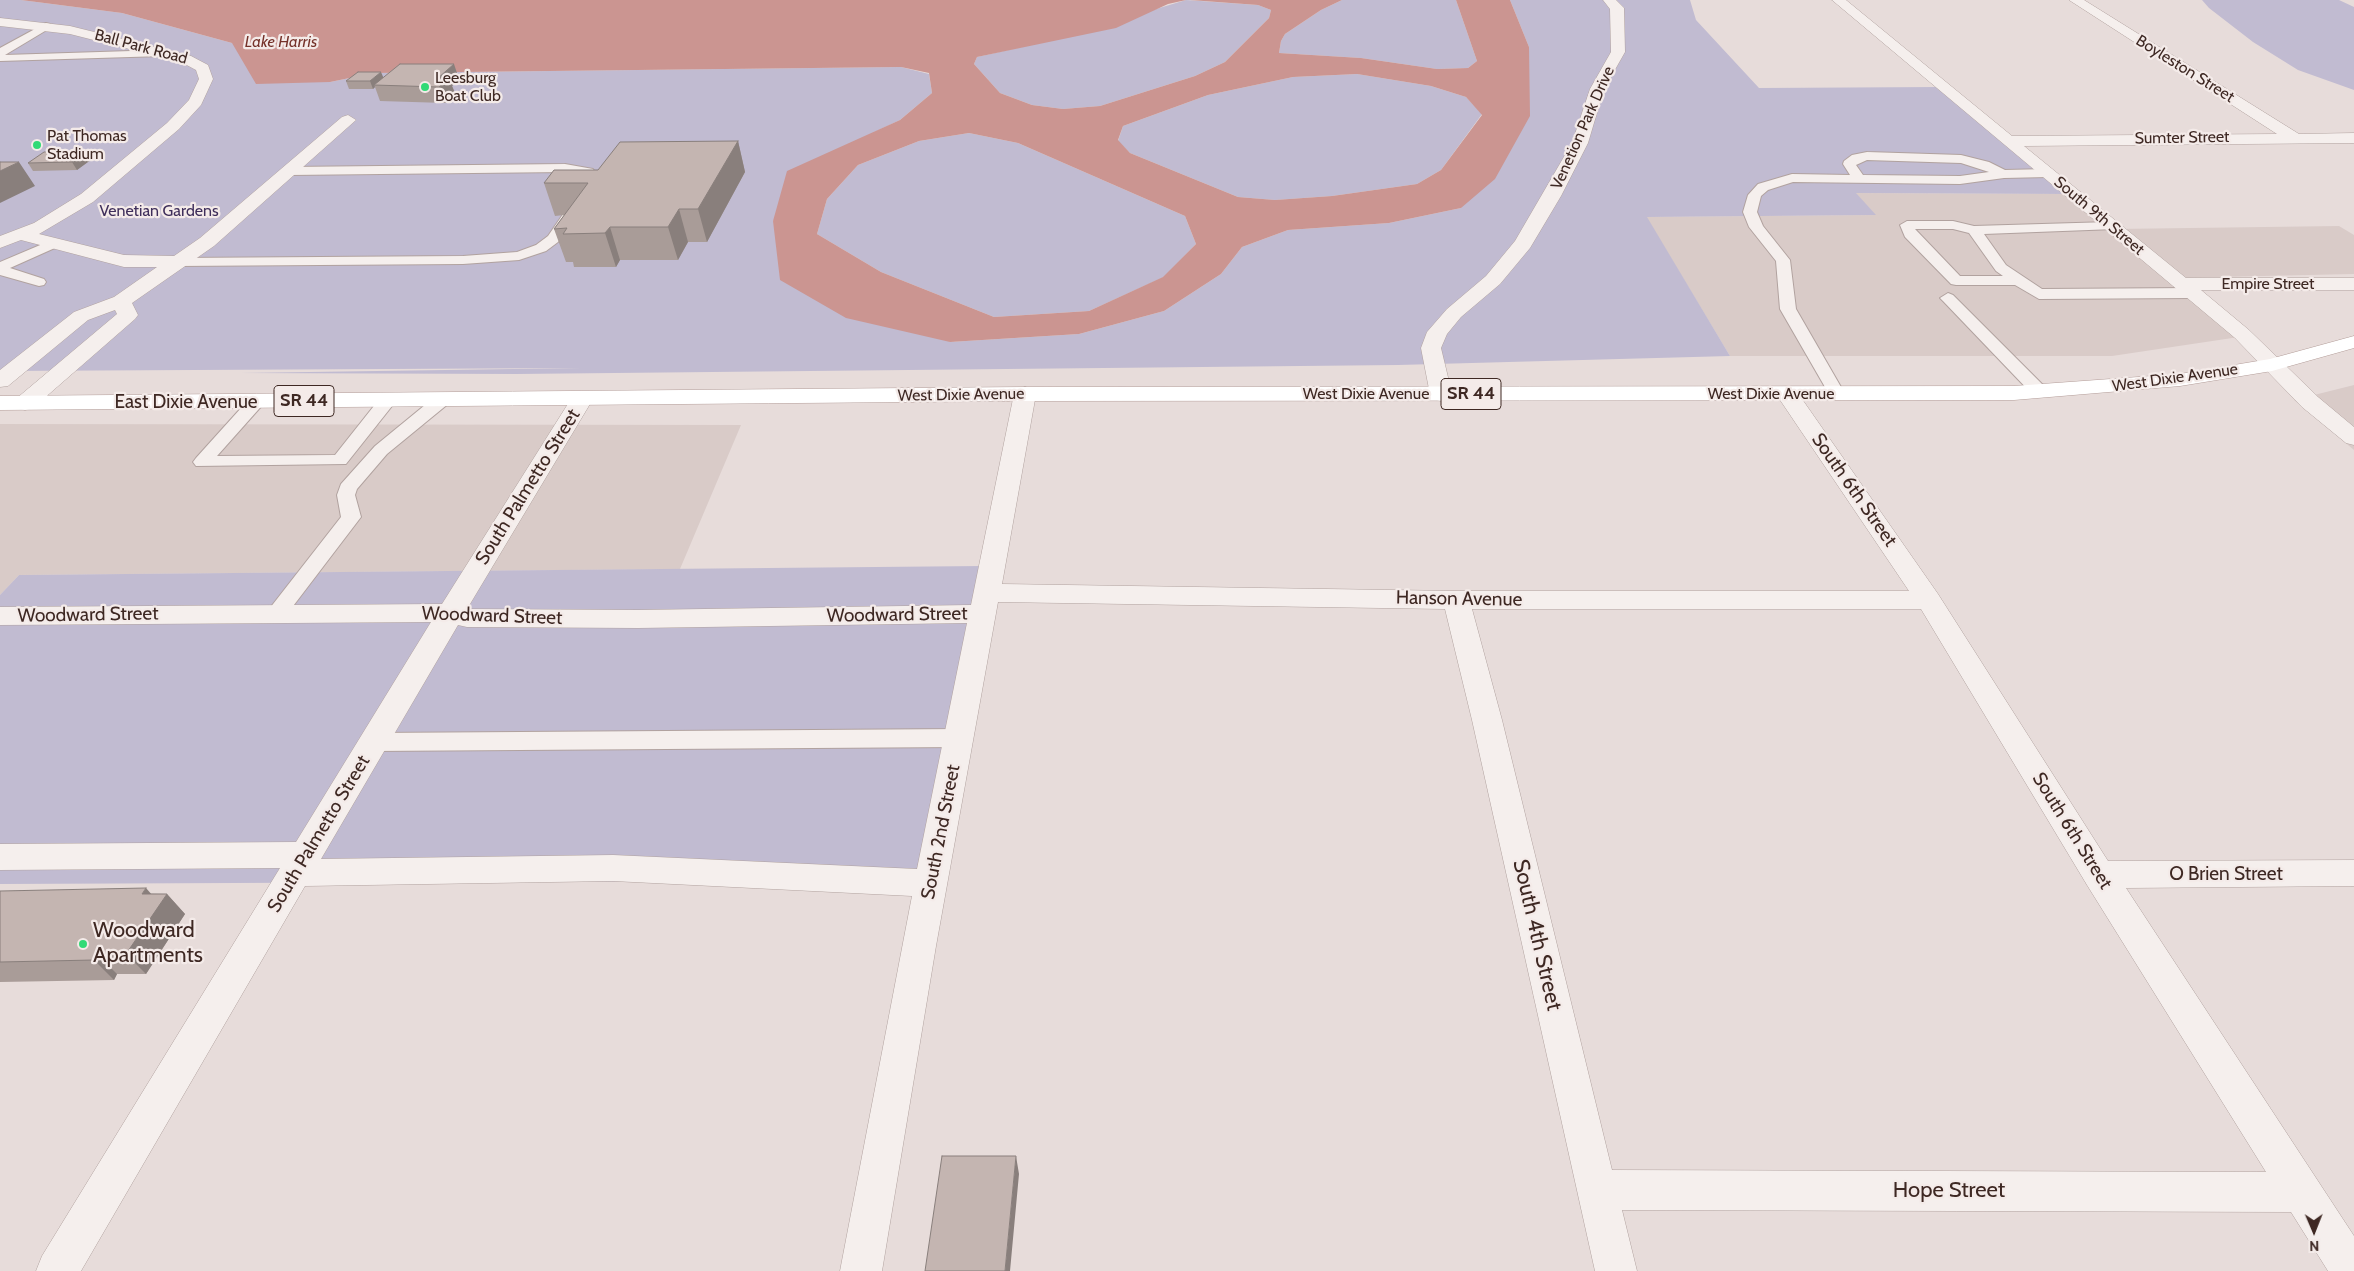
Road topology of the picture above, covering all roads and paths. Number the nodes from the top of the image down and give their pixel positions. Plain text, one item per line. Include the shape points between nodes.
1 (1610, 0) edge
2 (1838, 0) edge
3 (2075, 0) edge
4 (0, 22) edge
5 (46, 26) junction
6 (0, 53) edge
7 (163, 53) junction
8 (0, 58) edge
9 (348, 120) dead end
10 (2295, 138) junction
11 (2354, 138) edge
12 (2010, 141) junction
13 (289, 170) junction
14 (2048, 173) junction
15 (2004, 174) junction
16 (1858, 177) junction
17 (2110, 226) junction
18 (1974, 230) junction
19 (22, 235) junction
20 (0, 242) edge
21 (52, 244) junction
22 (178, 262) junction
23 (0, 268) edge
24 (2018, 280) junction
25 (39, 282) dead end
26 (2354, 284) edge
27 (2187, 289) junction
28 (1948, 298) dead end
29 (121, 301) junction
30 (2354, 342) edge
31 (2272, 365) junction
32 (0, 381) edge
33 (2040, 392) junction
34 (1025, 394) junction
35 (1441, 394) junction
36 (1787, 394) junction
37 (1836, 394) junction
38 (582, 399) junction
39 (442, 400) junction
40 (257, 401) junction
41 (387, 401) junction
42 (0, 403) edge
43 (26, 403) junction
44 (2354, 438) edge
45 (1456, 600) junction
46 (1930, 600) junction
47 (986, 603) junction
48 (451, 613) junction
49 (277, 614) junction
50 (0, 616) edge
51 (960, 738) junction
52 (374, 742) junction
53 (0, 856) edge
54 (301, 864) junction
55 (2354, 873) edge
56 (2098, 875) junction
57 (931, 883) junction
58 (1597, 1190) junction
59 (2301, 1192) junction
60 (57, 1271) edge
61 (861, 1271) edge
62 (1616, 1271) edge
63 (2352, 1271) edge

1 - 35 street, Venetion Park Drive via 1618,14 1618,52 1597,89 1580,143 1523,244 1493,280 1454,313 1438,332 1431,348
2 - 12 street, South 9th Street
3 - 10 street, Boyleston Street
4 - 5 street, Ball Park Road
5 - 6 lane
5 - 7 street, Ball Park Road
7 - 8 lane
7 - 19 street, Ball Park Road via 203,68 204,89 196,102 173,126 87,198
9 - 13 street
10 - 11 street, Sumter Street
10 - 12 street, Sumter Street
12 - 14 street, South 9th Street
13 - 22 street via 207,242
13 - 22 lane via 566,168 588,172 593,182 553,239 541,248 519,256 463,260
14 - 15 lane
14 - 17 street, South 9th Street
15 - 16 lane via 1960,180
15 - 16 lane via 1961,159 1867,156 1849,164
16 - 37 lane via 1823,176 1785,180 1763,187 1755,195 1750,212 1756,227 1783,260 1788,309
17 - 18 lane
17 - 27 street, South 9th Street
18 - 24 lane via 2001,268
18 - 24 lane via 1953,225 1907,225 1910,234 1956,281
19 - 20 street, Ball Park Road
19 - 21 street
21 - 22 street via 124,261
21 - 23 lane
22 - 29 street
23 - 25 lane
24 - 27 lane via 2039,294
26 - 27 street, Empire Street
27 - 31 street, South 9th Street via 2242,334
28 - 33 lane
29 - 32 street via 81,316
29 - 43 street via 128,315
30 - 31 main road, West Dixie Avenue / SR 44
31 - 33 main road, West Dixie Avenue / SR 44 via 2180,380
31 - 44 street, South 9th Street
33 - 37 main road, West Dixie Avenue / SR 44
34 - 35 main road, West Dixie Avenue / SR 44
34 - 38 main road, West Dixie Avenue / SR 44
34 - 47 street, South 2nd Street
35 - 36 main road, West Dixie Avenue / SR 44
36 - 37 main road, West Dixie Avenue / SR 44
36 - 46 street, South 6th Street
38 - 39 main road, East Dixie Avenue / SR 44
38 - 48 street, South Palmetto Street
39 - 41 main road, East Dixie Avenue / SR 44
39 - 49 lane via 381,450 348,488 350,517
40 - 41 main road, East Dixie Avenue / SR 44
40 - 41 lane via 202,462 340,460
40 - 43 main road, East Dixie Avenue / SR 44
42 - 43 main road, East Dixie Avenue / SR 44
45 - 46 street, Hanson Avenue
45 - 47 street, Hanson Avenue
45 - 58 street, South 4th Street
46 - 56 street, South 6th Street
47 - 48 street, Woodward Street via 638,619 467,618
47 - 51 street, South 2nd Street
48 - 49 street, Woodward Street
48 - 52 street, South Palmetto Street
49 - 50 street, Woodward Street
51 - 52 lane
51 - 57 street, South 2nd Street
52 - 54 street, South Palmetto Street
53 - 54 street
54 - 57 street via 613,868
54 - 60 street, South Palmetto Street
55 - 56 street, O Brien Street
56 - 59 street, South 6th Street
57 - 61 street, South 2nd Street
58 - 59 street, Hope Street
58 - 62 street, South 4th Street
59 - 63 street, South 6th Street

